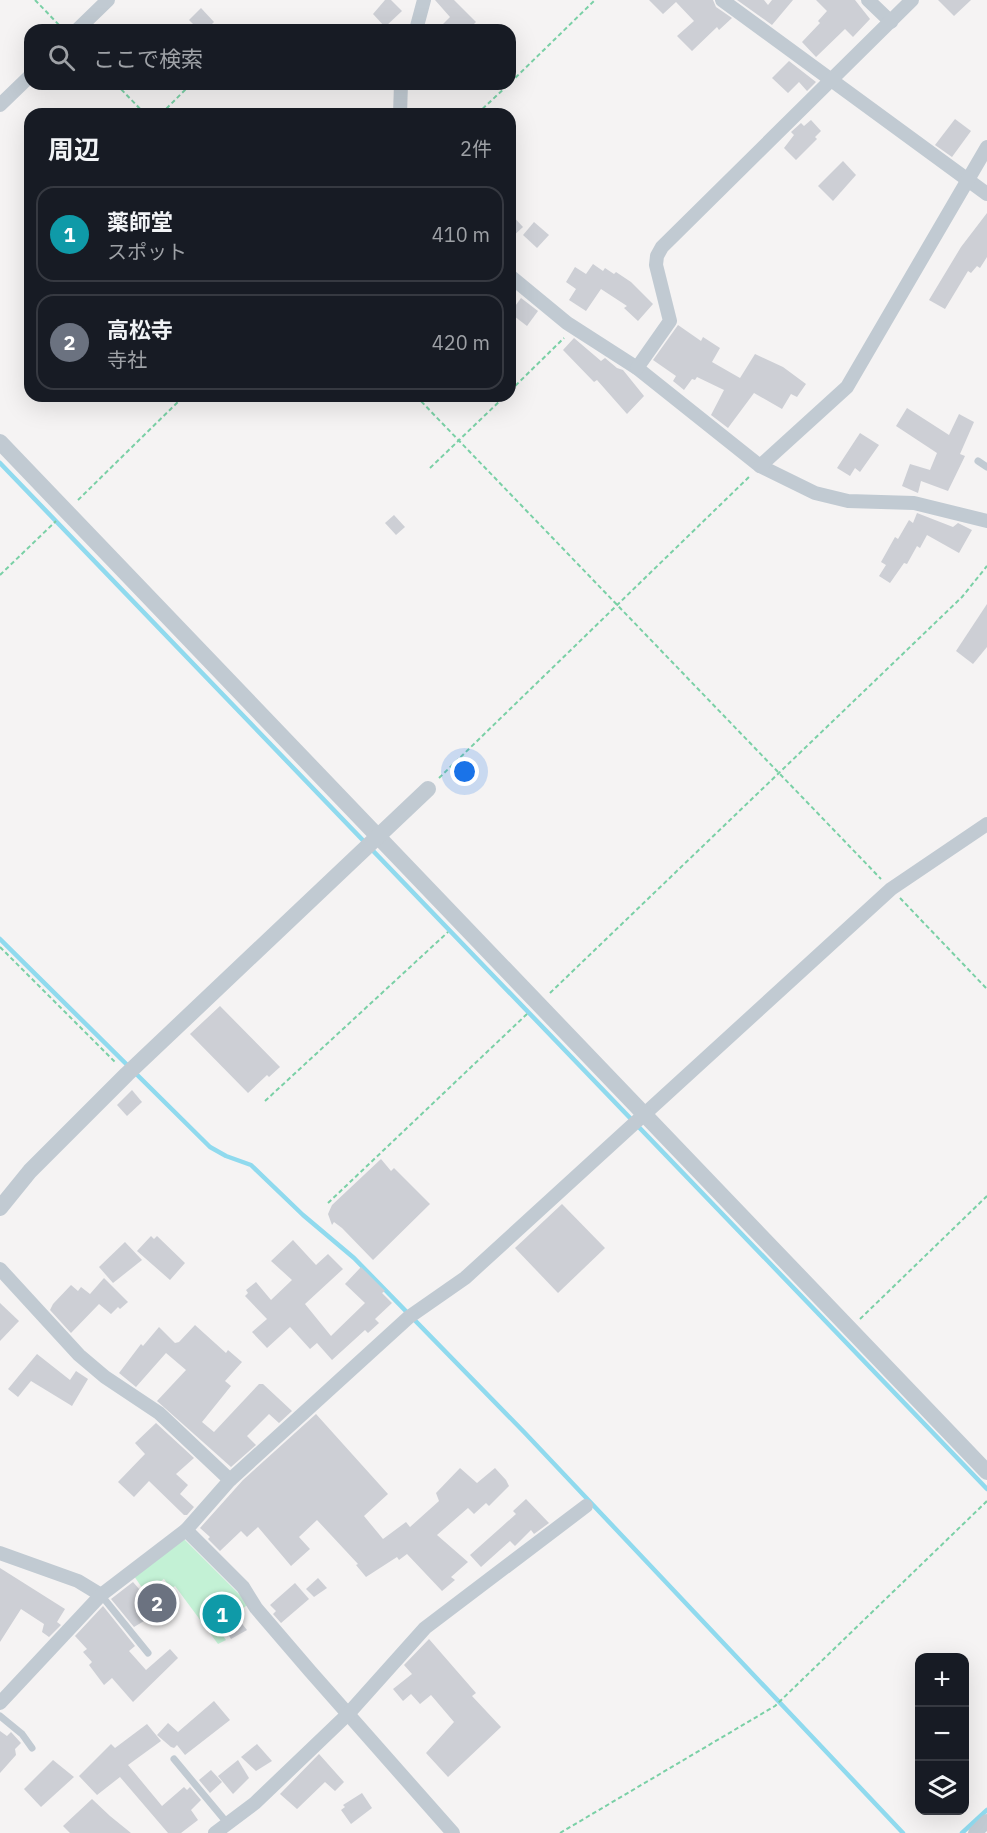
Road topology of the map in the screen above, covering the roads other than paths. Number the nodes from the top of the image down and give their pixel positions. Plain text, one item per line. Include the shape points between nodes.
1 (108, 0) edge
2 (424, 0) edge
3 (722, 0) edge
4 (868, 0) edge
5 (912, 0) edge
6 (891, 22) junction
7 (83, 24) edge
8 (418, 24) edge
9 (832, 81) junction
10 (24, 82) edge
11 (401, 90) edge
12 (0, 105) edge
13 (400, 108) edge
14 (987, 147) edge
15 (966, 179) junction
16 (987, 194) edge
17 (516, 281) edge
18 (637, 368) junction
19 (0, 442) edge
20 (978, 461) dead end
21 (760, 466) junction
22 (987, 467) edge
23 (987, 521) edge
24 (428, 789) road end
25 (987, 824) edge
26 (376, 836) junction
27 (645, 1115) junction
28 (0, 1208) edge
29 (0, 1269) edge
30 (987, 1472) edge
31 (230, 1480) junction
32 (586, 1506) dead end
33 (186, 1530) junction
34 (0, 1553) edge
35 (101, 1595) junction
36 (148, 1653) dead end
37 (0, 1703) edge
38 (348, 1714) junction
39 (0, 1716) edge
40 (32, 1748) dead end
41 (174, 1759) dead end
42 (987, 1821) edge
43 (228, 1824) junction
44 (215, 1833) edge
45 (453, 1833) edge
46 (975, 1833) edge

1 - 7 street
2 - 8 street
3 - 9 street
4 - 6 street
5 - 6 street
6 - 9 street
9 - 15 street
9 - 18 street via 662,247 656,265 670,321
10 - 12 street
11 - 13 street
14 - 15 street
15 - 16 street
15 - 21 street via 846,387
17 - 18 street via 575,328
18 - 21 street
19 - 26 street
20 - 22 lane
21 - 23 street via 815,493 848,501 914,503
24 - 26 street
25 - 27 street via 891,889
26 - 27 street
26 - 28 street via 127,1074 30,1171
27 - 30 street
27 - 31 street via 465,1278 409,1317
29 - 31 street via 79,1354 105,1377 159,1413
31 - 33 street
32 - 38 street via 425,1628
33 - 35 street
33 - 38 street via 243,1587 256,1608
34 - 35 street via 78,1581
35 - 36 lane
35 - 37 street
38 - 43 street
38 - 45 street
39 - 40 lane
41 - 43 lane
42 - 46 street
43 - 44 street

